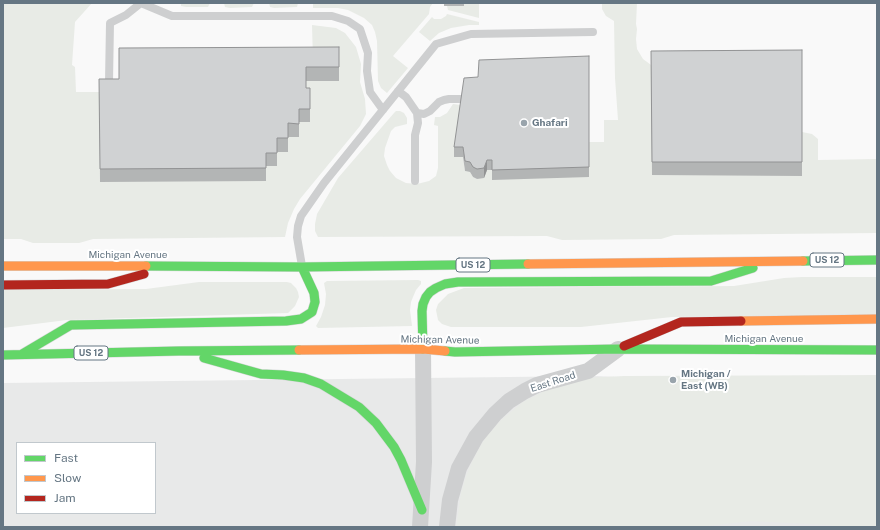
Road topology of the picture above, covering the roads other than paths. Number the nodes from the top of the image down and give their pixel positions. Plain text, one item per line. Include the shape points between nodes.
1 (593, 32) dead end
2 (109, 82) edge
3 (398, 91) junction
4 (462, 99) edge
5 (383, 110) junction
6 (417, 113) junction
7 (415, 181) dead end
8 (877, 260) edge
9 (777, 261) junction
10 (3, 266) edge
11 (169, 266) junction
12 (302, 267) junction
13 (3, 285) edge
14 (877, 318) edge
15 (423, 349) junction
16 (618, 349) junction
17 (877, 350) edge
18 (180, 351) junction
19 (3, 355) edge
20 (21, 355) junction
21 (422, 510) junction
22 (420, 527) edge
23 (447, 527) edge

1 - 3 lane via 471,34 436,44
2 - 5 lane via 110,23 142,3 172,16 332,16 348,21 360,29 368,53 370,92
3 - 5 lane
3 - 6 lane via 406,97
4 - 6 lane via 444,100 424,114
5 - 12 lane via 300,216 297,237
6 - 7 lane
8 - 9 main road, Michigan Avenue / US 12
9 - 12 main road, Michigan Avenue / US 12
9 - 15 main road via 711,280 445,284 430,292 423,304
10 - 11 main road, Michigan Avenue / US 12
11 - 12 main road, Michigan Avenue / US 12
11 - 13 main road via 108,284
12 - 20 main road via 314,293 315,302 312,312 301,319 71,325
14 - 16 main road via 681,322
15 - 16 main road, Michigan Avenue / US 12 via 455,352
15 - 18 main road, Michigan Avenue / US 12
15 - 21 street
16 - 17 main road, Michigan Avenue / US 12
16 - 23 street, East Road via 588,371 537,385 525,391 495,414 476,437 459,468 450,500
18 - 20 main road, Michigan Avenue / US 12
18 - 21 main road via 261,374 304,378 321,384 349,400 369,416 394,446
19 - 20 main road, Michigan Avenue / US 12
21 - 22 street

